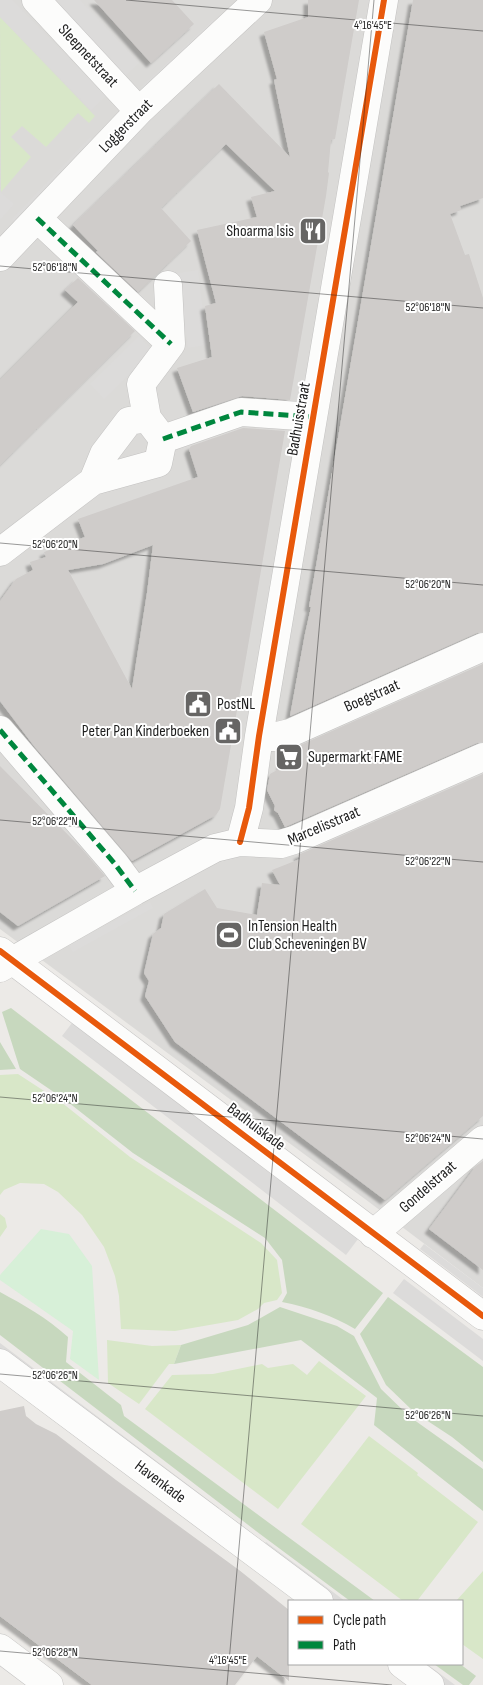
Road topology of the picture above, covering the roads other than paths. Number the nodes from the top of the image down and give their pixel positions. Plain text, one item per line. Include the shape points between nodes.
1 (36, 0) edge
2 (258, 0) edge
3 (384, 0) edge
4 (140, 111) junction
5 (37, 218) junction
6 (4, 245) edge
7 (168, 285) dead end
8 (171, 344) junction
9 (313, 417) junction
10 (155, 429) junction
11 (93, 482) junction
12 (0, 552) edge
13 (483, 647) edge
14 (0, 730) edge
15 (260, 736) junction
16 (483, 757) edge
17 (240, 842) junction
18 (135, 891) junction
19 (4, 960) edge
20 (483, 1140) edge
21 (373, 1234) junction
22 (483, 1316) edge
23 (0, 1363) edge
24 (318, 1600) edge
25 (0, 1648) edge
26 (403, 1665) edge
27 (48, 1685) edge
28 (430, 1685) edge

1 - 4 street, Sleepnetstraat
2 - 4 street, Loggerstraat
3 - 9 street, Badhuisstraat
4 - 5 street, Loggerstraat
5 - 6 street, Loggerstraat
5 - 8 street
7 - 8 street
8 - 10 street via 141,384
9 - 10 street via 242,412
9 - 15 street, Badhuisstraat
10 - 11 street via 129,421 104,454
10 - 11 street via 158,463
11 - 12 street
13 - 15 street, Boegstraat via 290,732
14 - 18 street
15 - 17 street, Badhuisstraat via 249,808
16 - 17 street, Marcelisstraat via 294,840 281,844
17 - 18 street, Marcelisstraat via 215,848
18 - 19 street, Marcelisstraat
19 - 21 street, Badhuiskade
20 - 21 street, Gondelstraat
21 - 22 street, Badhuiskade
23 - 24 street, Havenkade
25 - 27 street
26 - 28 street

